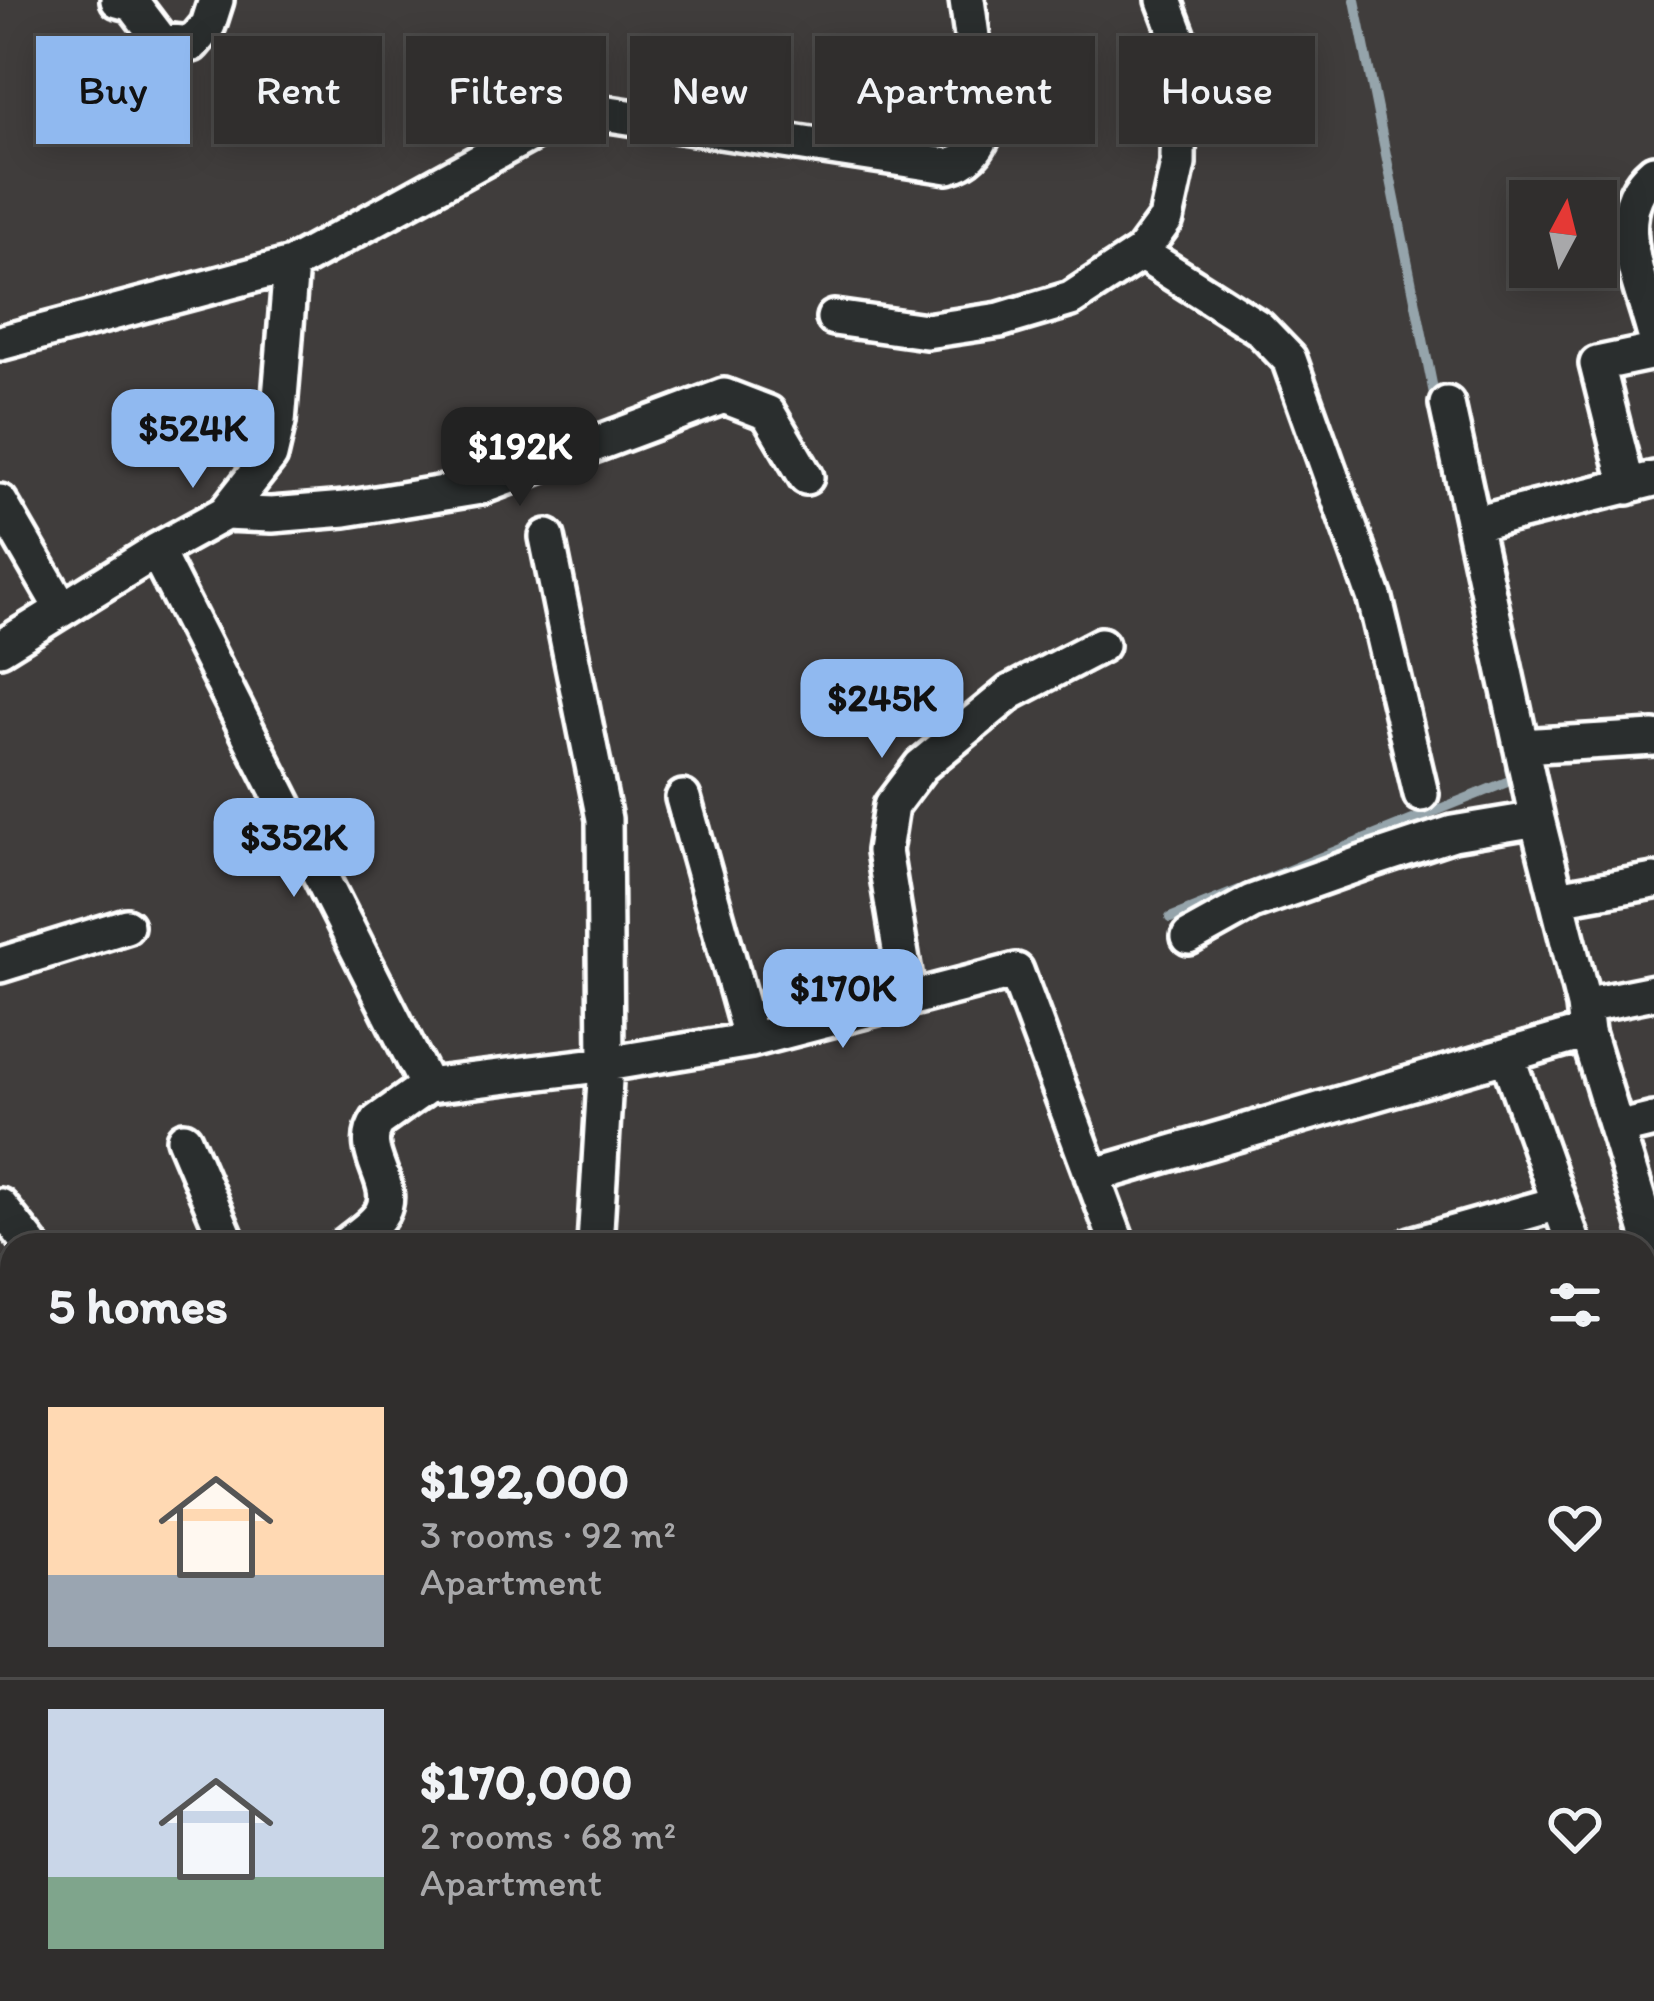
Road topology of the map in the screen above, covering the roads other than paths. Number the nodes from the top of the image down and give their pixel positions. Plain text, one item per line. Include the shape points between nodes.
1 (118, 0) edge
2 (216, 0) edge
3 (967, 0) edge
4 (1164, 0) edge
5 (1654, 172) edge
6 (1141, 254) junction
7 (291, 266) junction
8 (834, 318) dead end
9 (1654, 332) edge
10 (0, 343) edge
11 (1654, 352) edge
12 (1447, 404) dead end
13 (806, 476) dead end
14 (1641, 483) edge
15 (0, 502) edge
16 (225, 513) junction
17 (1474, 524) junction
18 (547, 537) dead end
19 (156, 550) junction
20 (62, 609) junction
21 (1101, 645) dead end
22 (0, 648) edge
23 (1654, 738) edge
24 (1521, 746) junction
25 (1420, 794) dead end
26 (683, 798) dead end
27 (1537, 819) junction
28 (1654, 881) edge
29 (1557, 898) junction
30 (126, 926) dead end
31 (1189, 937) dead end
32 (0, 965) edge
33 (1654, 992) edge
34 (908, 998) junction
35 (1586, 1019) junction
36 (751, 1040) junction
37 (1507, 1056) junction
38 (606, 1064) junction
39 (427, 1086) junction
40 (1654, 1120) edge
41 (1617, 1129) junction
42 (184, 1139) dead end
43 (1092, 1176) junction
44 (1559, 1203) junction
45 (0, 1206) edge
46 (21, 1233) edge
47 (225, 1233) edge
48 (361, 1233) edge
49 (597, 1233) edge
50 (1113, 1233) edge
51 (1453, 1233) edge
52 (1570, 1233) edge
53 (1648, 1233) edge

1 - 2 street via 133,4 161,41 192,44
3 - 7 street via 985,131 962,162 583,110
4 - 6 street via 1179,40 1178,164 1166,219
5 - 9 street via 1629,206 1628,234
6 - 8 street via 1071,299 1000,320 926,331
6 - 25 street via 1259,328 1288,359 1375,599
7 - 10 street
7 - 16 street via 269,456
11 - 14 street via 1598,364
12 - 17 street
13 - 16 street via 769,412 724,397 481,487 345,509
14 - 17 street
15 - 20 street
16 - 19 street
17 - 24 street
18 - 38 street via 604,819
19 - 20 street
19 - 39 street
20 - 22 street
21 - 34 street via 1011,692 921,766 891,806 884,851
23 - 24 street
24 - 27 street
26 - 36 street
27 - 29 street
27 - 31 street via 1453,833 1365,862 1252,902
28 - 29 street
29 - 35 street
30 - 32 street
33 - 35 street
34 - 36 street
34 - 43 street via 1016,971
35 - 37 street
35 - 41 street
36 - 38 street
37 - 43 street
37 - 44 street
38 - 39 street
38 - 49 street
39 - 48 street via 372,1128 385,1208
40 - 41 street
41 - 53 street
42 - 47 street
43 - 50 street
44 - 51 street
44 - 52 street
45 - 46 street

